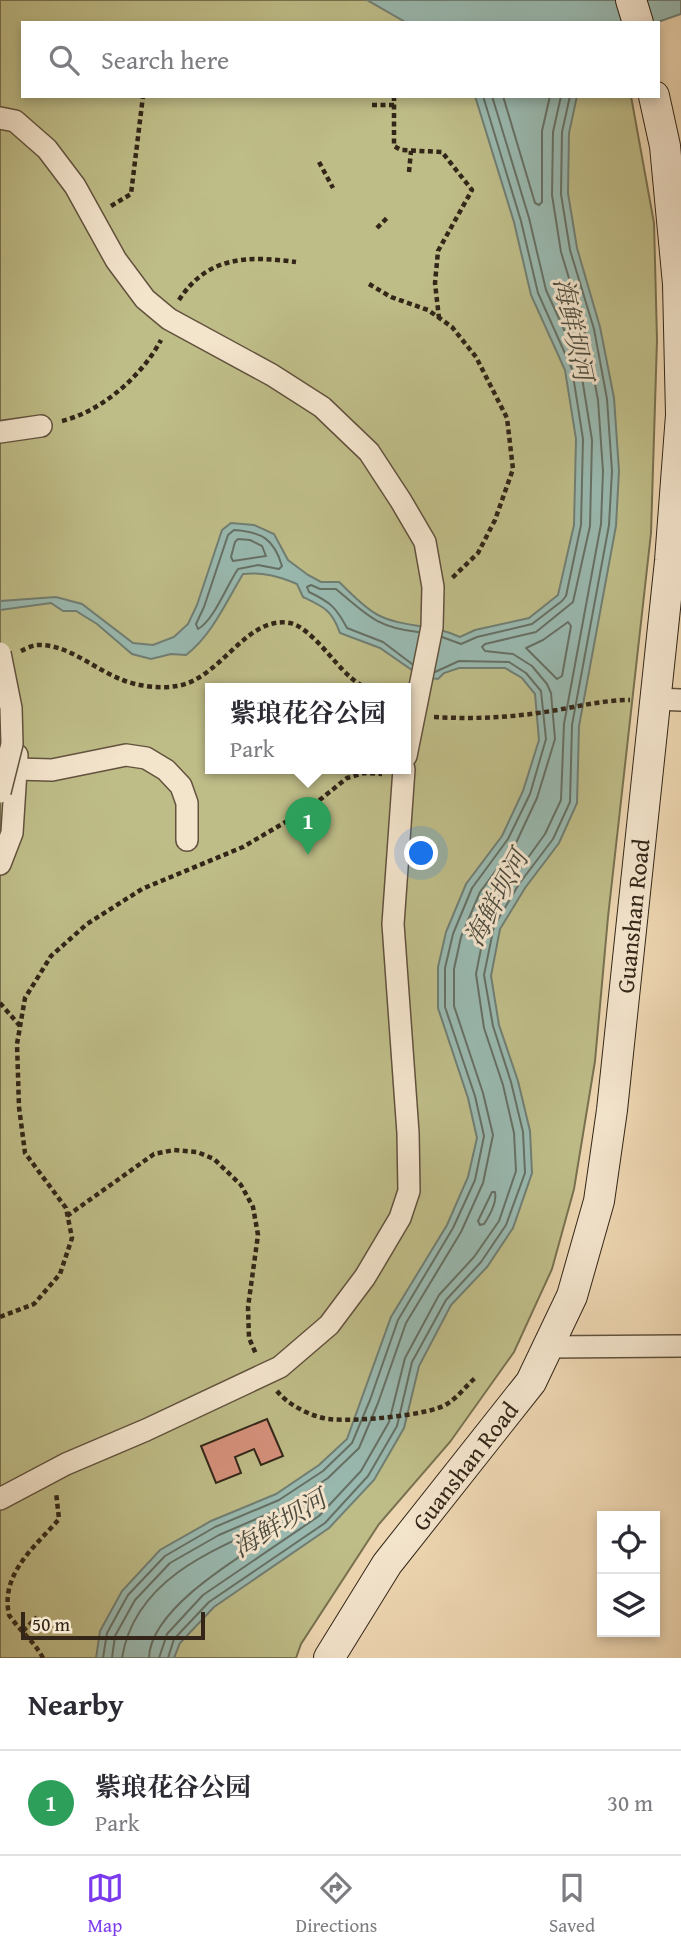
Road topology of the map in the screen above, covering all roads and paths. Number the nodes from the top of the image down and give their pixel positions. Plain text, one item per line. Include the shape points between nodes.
1 (631, 0) edge
2 (637, 21) edge
3 (143, 98) edge
4 (394, 98) edge
5 (654, 98) edge
6 (372, 105) dead end
7 (394, 105) junction
8 (0, 118) edge
9 (411, 150) junction
10 (319, 162) dead end
11 (409, 172) dead end
12 (333, 188) dead end
13 (92, 218) junction
14 (387, 218) dead end
15 (377, 228) dead end
16 (369, 284) dead end
17 (439, 318) junction
18 (41, 426) dead end
19 (0, 432) edge
20 (433, 587) junction
21 (6, 653) edge
22 (358, 683) edge
23 (668, 699) edge
24 (11, 708) junction
25 (415, 713) junction
26 (411, 735) edge
27 (16, 769) junction
28 (361, 774) edge
29 (405, 774) edge
30 (0, 792) edge
31 (187, 840) dead end
32 (0, 864) edge
33 (0, 1003) edge
34 (20, 1027) junction
35 (67, 1216) junction
36 (0, 1317) edge
37 (681, 1346) edge
38 (547, 1347) junction
39 (264, 1374) junction
40 (475, 1378) dead end
41 (52, 1471) junction
42 (0, 1500) edge
43 (7, 1575) dead end
44 (2, 1594) edge
45 (37, 1617) dead end
46 (23, 1631) junction
47 (43, 1658) edge
48 (329, 1658) edge

1 - 2 street
3 - 13 path via 131,194
4 - 7 path
5 - 23 street, Guanshan Road via 665,146 678,284 681,415 670,561
6 - 7 path
7 - 9 path via 394,146
8 - 13 street via 15,121 47,149
9 - 11 path
9 - 17 path via 442,152 472,190 438,251
10 - 12 path
13 - 20 street via 145,299 169,319 322,407 369,452 425,542
14 - 15 path
16 - 17 path
17 - 20 path via 476,357 494,390 507,418 513,469 478,553 454,578
18 - 19 street
20 - 25 street via 432,627
21 - 22 path via 36,645 63,650 121,679 149,686 178,686 205,676 257,630 271,623 292,623
21 - 24 street, bridge
23 - 25 path via 606,700 536,713 462,718
23 - 38 street, Guanshan Road via 599,1201 572,1296
24 - 27 street, bridge
24 - 30 street, bridge via 12,744
25 - 26 street
27 - 31 street via 52,770 126,755 146,758 181,786 187,803
27 - 32 street via 12,833
28 - 34 path via 347,778 311,807 243,847 142,889 87,924 51,956 25,998
29 - 39 street via 393,924 409,1191 400,1218 365,1277 329,1325 280,1367
33 - 34 path
34 - 35 path via 17,1044 25,1153 66,1208
35 - 36 path via 72,1238 60,1274 34,1304
35 - 39 path via 154,1154 174,1150 214,1159 241,1185 253,1207 258,1235 248,1307 249,1338
37 - 38 street
38 - 48 street, Guanshan Road via 531,1382 387,1564
39 - 40 path via 282,1397 328,1419 428,1412 447,1404
39 - 41 street
41 - 42 street
41 - 43 path via 59,1519 12,1564
44 - 46 path via 10,1617
45 - 46 path
46 - 47 path

